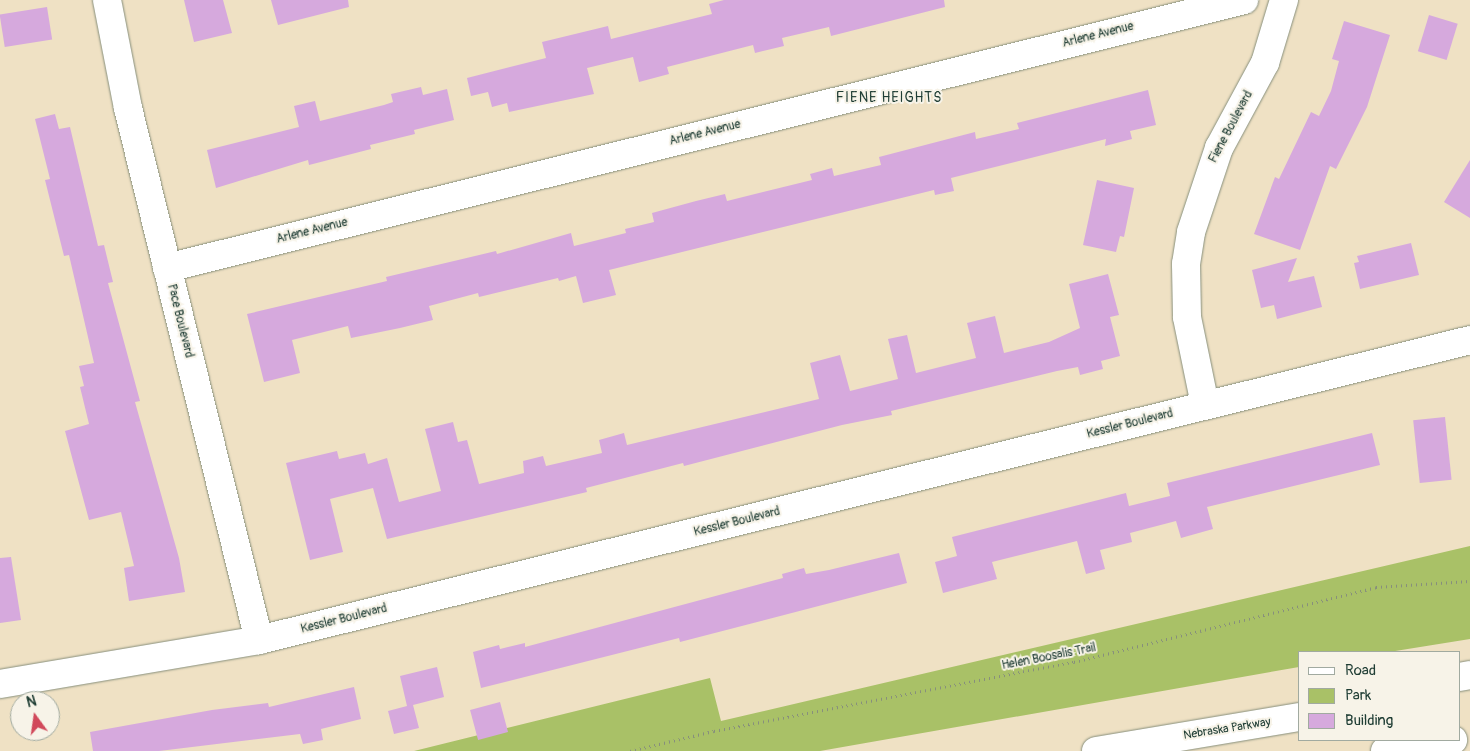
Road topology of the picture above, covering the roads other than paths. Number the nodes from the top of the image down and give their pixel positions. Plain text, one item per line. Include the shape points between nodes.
1 (107, 0) edge
2 (1244, 0) edge
3 (1284, 0) edge
4 (167, 268) junction
5 (1470, 340) edge
6 (1205, 405) junction
7 (259, 640) junction
8 (0, 684) edge
9 (1298, 716) edge
10 (1447, 741) edge
11 (1096, 751) edge
12 (1385, 751) edge

1 - 4 street, Pace Boulevard via 119,68
2 - 4 street, Arlene Avenue
3 - 6 street, Fiene Boulevard via 1265,63 1219,148 1191,232 1186,264 1187,317
4 - 7 street, Pace Boulevard
5 - 6 street, Kessler Boulevard
6 - 7 street, Kessler Boulevard
7 - 8 street, Kessler Boulevard
9 - 11 street, Nebraska Parkway
10 - 12 street

